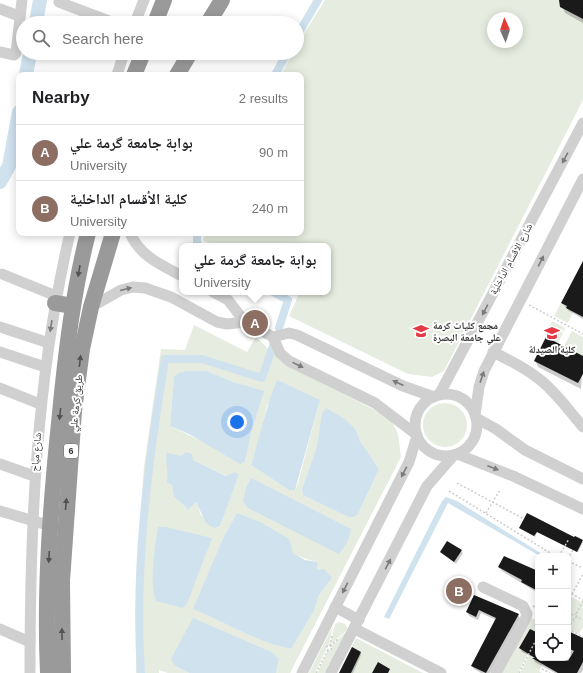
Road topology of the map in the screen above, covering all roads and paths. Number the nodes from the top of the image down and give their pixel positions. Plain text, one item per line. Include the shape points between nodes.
1 (22, 0) edge
2 (144, 0) edge
3 (164, 0) edge
4 (222, 0) edge
5 (59, 2) dead end
6 (0, 9) edge
7 (19, 16) joint
8 (96, 16) edge
9 (138, 16) edge
10 (158, 16) edge
11 (212, 16) edge
12 (0, 52) edge
13 (16, 53) edge
14 (120, 60) edge
15 (140, 60) edge
16 (186, 60) edge
17 (118, 72) edge
18 (135, 72) edge
19 (180, 72) edge
20 (583, 123) edge
21 (583, 178) edge
22 (69, 236) edge
23 (87, 236) edge
24 (113, 236) edge
25 (132, 236) edge
26 (2, 274) dead end
27 (179, 274) edge
28 (219, 295) edge
29 (56, 300) junction
30 (520, 301) junction
31 (73, 306) junction
32 (91, 307) junction
33 (246, 322) junction
34 (0, 327) edge
35 (583, 334) edge
36 (273, 337) junction
37 (49, 343) junction
38 (0, 352) edge
39 (494, 352) junction
40 (45, 367) junction
41 (0, 388) edge
42 (437, 396) junction
43 (40, 404) junction
44 (476, 416) junction
45 (583, 427) edge
46 (417, 435) junction
47 (456, 454) junction
48 (0, 464) edge
49 (34, 476) junction
50 (583, 480) edge
51 (457, 483) dead end
52 (500, 490) dead end
53 (449, 491) dead end
54 (493, 502) junction
55 (583, 509) edge
56 (0, 511) edge
57 (486, 513) junction
58 (524, 518) dead end
59 (33, 522) junction
60 (51, 526) junction
61 (569, 539) dead end
62 (573, 550) dead end
63 (550, 553) edge
64 (561, 553) edge
65 (571, 554) edge
66 (571, 564) edge
67 (583, 568) edge
68 (583, 574) edge
69 (483, 587) dead end
70 (572, 594) joint
71 (583, 600) edge
72 (335, 607) junction
73 (576, 614) junction
74 (573, 615) joint
75 (577, 617) junction
76 (574, 618) junction
77 (583, 620) edge
78 (357, 624) junction
79 (0, 629) edge
80 (583, 637) edge
81 (30, 642) junction
82 (535, 642) edge
83 (328, 650) dead end
84 (542, 669) dead end
85 (30, 673) edge
86 (48, 673) edge
87 (63, 673) edge
88 (302, 673) edge
89 (316, 673) edge
90 (331, 673) edge
91 (441, 673) edge
92 (496, 673) edge
93 (519, 673) edge
94 (550, 673) edge

1 - 7 street
2 - 9 street
3 - 10 highway
4 - 11 highway
5 - 8 street
6 - 7 street
12 - 13 street via 10,55
14 - 17 street
15 - 18 highway
16 - 19 highway
20 -> 42 street, شارع الاقسام الداخلية
30 -> 21 street
22 - 29 street, شارع مياح
23 -> 31 highway, طريق كرمة علي / 6
24 - 32 highway, طريق كرمة علي / 6
25 - 27 street via 150,258
26 - 29 street
28 - 33 street via 228,300
29 - 31 highway
29 -> 37 street, شارع مياح
30 - 35 path
30 - 39 street
31 -> 60 highway, طريق كرمة علي / 6 via 54,464
32 -> 33 street via 121,290 145,288 218,322
87 -> 32 highway, طريق كرمة علي / 6 via 64,525 81,356
33 - 36 street
34 - 37 street
42 -> 36 street via 403,386 298,335 289,333
36 -> 46 street via 280,353 289,361 375,403
37 - 40 street, شارع مياح
38 - 40 street
44 -> 39 street via 481,379
39 - 45 street via 542,382
40 - 43 street, شارع مياح
41 - 43 street
42 - 44 street via 452,395 465,400
42 - 46 street via 420,408 416,417
43 - 49 street, شارع مياح
44 - 47 street via 477,427 473,439 465,450
44 - 50 street via 525,450
46 - 47 street via 430,451 446,456
46 -> 72 street via 409,462
47 -> 55 street via 513,476
78 -> 47 street via 427,486
48 - 49 street
49 - 59 street, شارع مياح
51 - 54 path
52 - 54 path
53 - 57 path
54 - 57 path
54 - 58 path
56 - 59 street
57 - 63 path
59 - 60 street
59 - 81 street, شارع مياح
60 -> 86 highway, طريق كرمة علي / 6 via 48,571
61 - 64 path
62 - 65 path
66 - 67 path
68 - 70 path
69 - 92 street via 522,606 526,614
70 - 71 path
71 - 73 path
72 - 78 street
72 - 88 street
73 - 74 path
73 - 75 path
74 - 76 path
75 - 76 path
75 - 77 path
76 - 80 path via 568,629
78 - 90 street
78 - 91 street
79 - 81 street
81 - 85 street, شارع مياح
82 - 93 path
83 - 89 path
84 - 94 path

